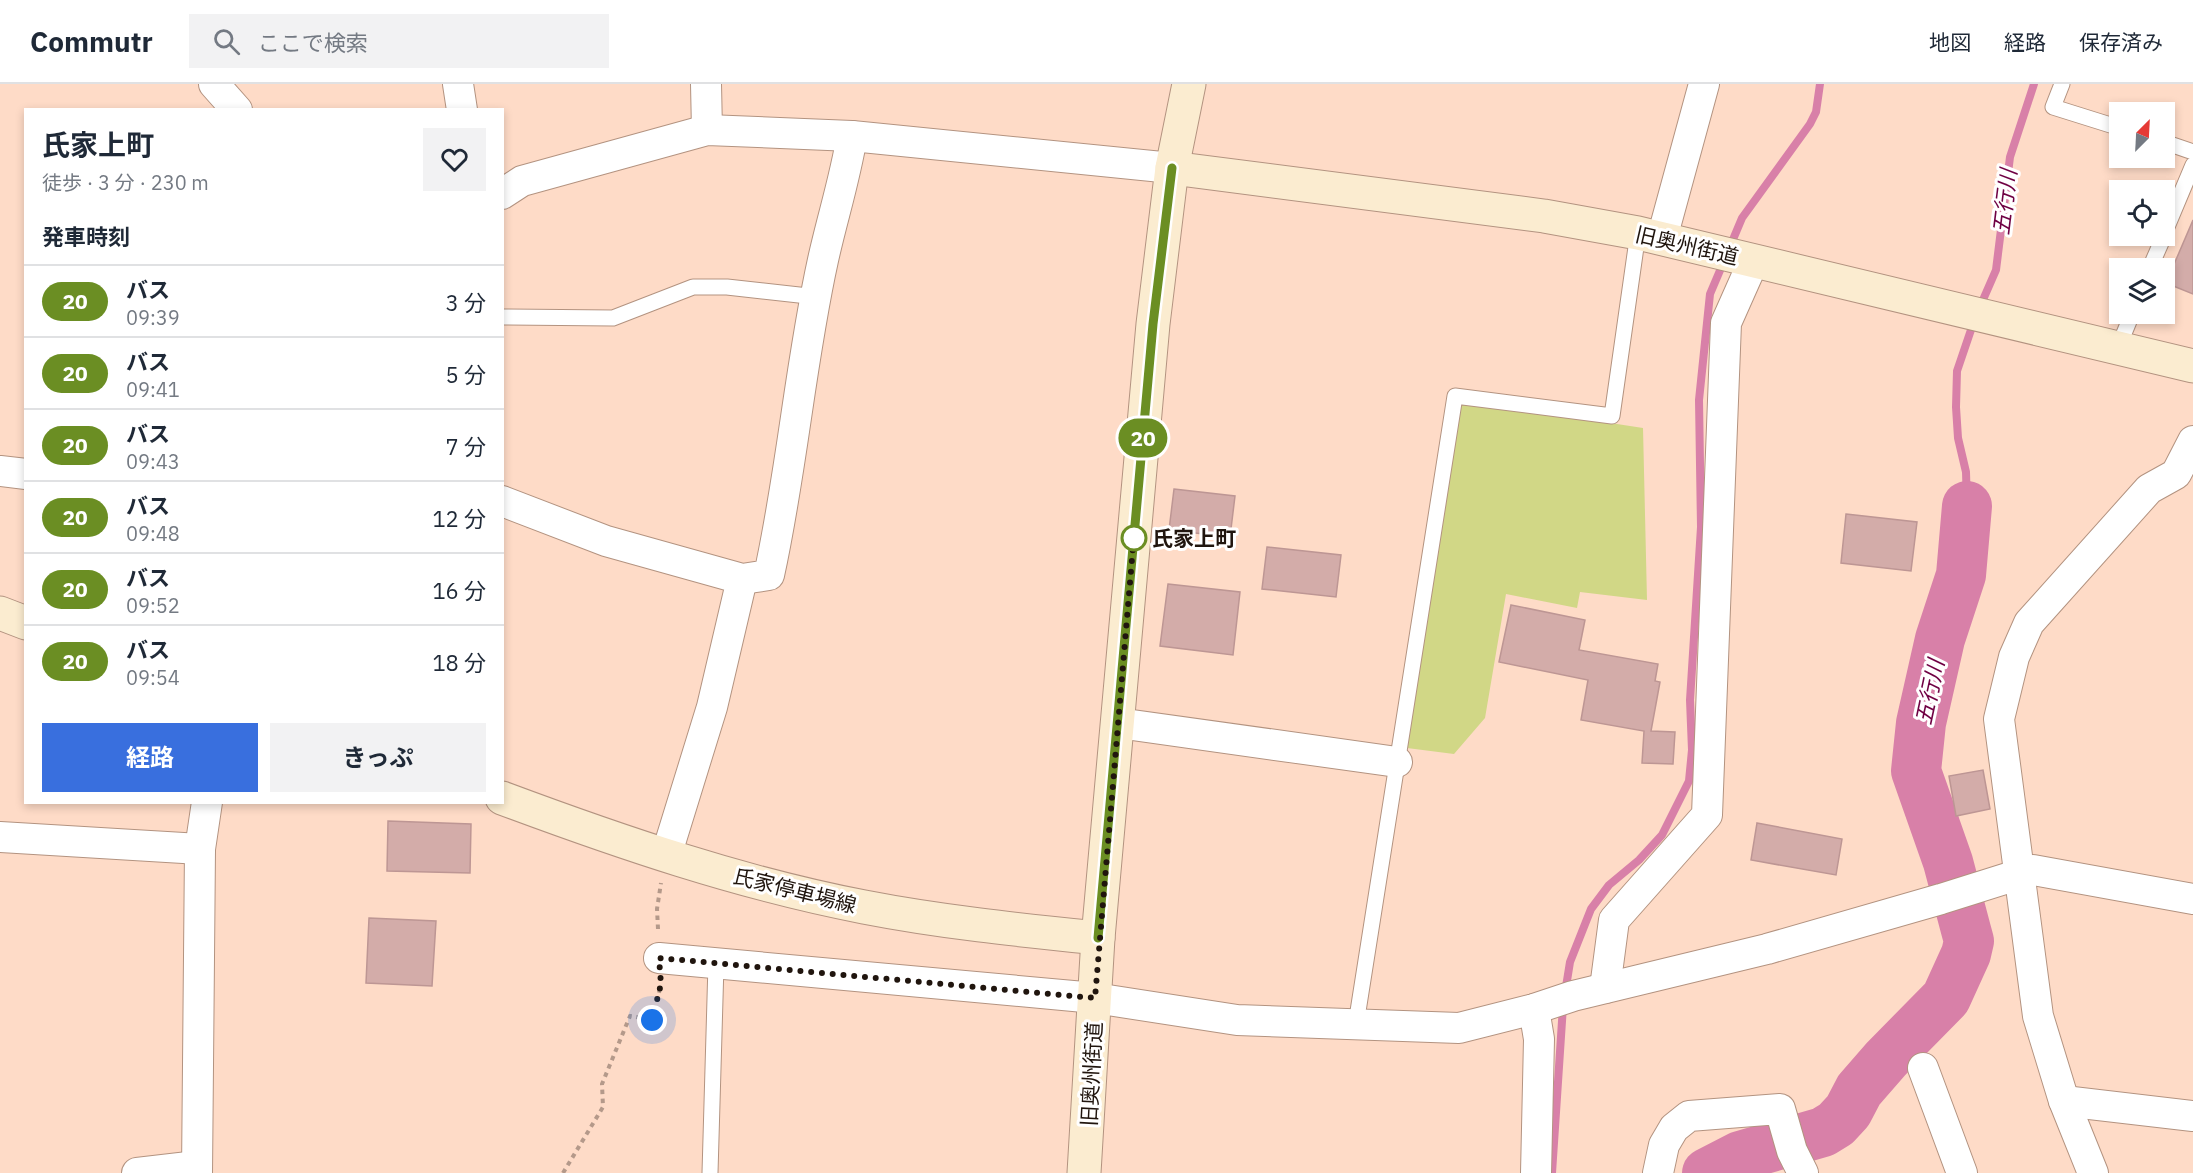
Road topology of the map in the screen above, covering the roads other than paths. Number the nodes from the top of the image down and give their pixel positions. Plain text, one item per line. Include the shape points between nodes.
1 (214, 84) edge
2 (458, 84) edge
3 (706, 84) edge
4 (1189, 84) edge
5 (1704, 84) edge
6 (2062, 84) edge
7 (235, 108) edge
8 (462, 108) edge
9 (2109, 124) edge
10 (707, 130) junction
11 (852, 136) junction
12 (2175, 146) edge
13 (2193, 152) edge
14 (2193, 165) edge
15 (1172, 168) junction
16 (504, 193) edge
17 (2175, 208) edge
18 (1650, 236) junction
19 (1755, 260) junction
20 (817, 297) junction
21 (504, 317) edge
22 (2128, 324) edge
23 (2118, 348) junction
24 (2193, 366) edge
25 (2193, 441) edge
26 (0, 471) edge
27 (24, 474) edge
28 (504, 502) edge
29 (742, 579) junction
30 (0, 613) edge
31 (24, 622) edge
32 (1118, 723) junction
33 (1398, 762) junction
34 (504, 799) edge
35 (207, 804) edge
36 (0, 837) edge
37 (200, 849) junction
38 (666, 856) junction
39 (2019, 876) junction
40 (2193, 899) edge
41 (1098, 938) junction
42 (659, 958) road end
43 (716, 964) junction
44 (1605, 988) junction
45 (1095, 998) junction
46 (1553, 1003) junction
47 (1356, 1024) junction
48 (1923, 1068) dead end
49 (2064, 1101) junction
50 (2193, 1116) edge
51 (1793, 1149) edge
52 (197, 1170) edge
53 (137, 1173) edge
54 (710, 1173) edge
55 (1084, 1173) edge
56 (1536, 1173) edge
57 (1658, 1173) edge
58 (1962, 1173) edge
59 (2093, 1173) edge

1 - 7 street
2 - 8 street
3 - 10 street
4 - 15 main road, 旧奥州街道
5 - 18 street
6 - 9 lane via 2054,107
10 - 11 street
10 - 16 street via 522,181
11 - 15 street
11 - 20 street
12 - 13 lane
14 - 17 lane
15 - 18 main road, 旧奥州街道 via 1544,216
15 - 32 main road, 旧奥州街道 via 1153,324
18 - 19 main road, 旧奥州街道
18 - 33 lane via 1612,416 1455,396
19 - 23 main road, 旧奥州街道
19 - 44 street via 1726,323 1707,815 1614,920
20 - 21 lane via 693,286 613,318
20 - 29 street via 769,575
22 - 23 lane
23 - 24 main road, 旧奥州街道
25 - 39 street via 2176,474 2149,489 2029,623 2014,657 1999,718
26 - 27 street
28 - 29 street via 606,541
29 - 38 street via 712,707
30 - 31 main road
32 - 33 street
32 - 41 main road, 旧奥州街道
33 - 47 lane
34 - 38 main road, 氏家停車場線
35 - 37 street
36 - 37 street
37 - 52 street
38 - 41 main road, 氏家停車場線 via 862,907
39 - 40 street via 2033,870
39 - 44 street via 1767,949
39 - 49 street via 2038,1016
41 - 45 main road, 旧奥州街道
42 - 43 street
43 - 45 street
43 - 54 lane
44 - 46 street
45 - 47 street via 1237,1020
45 - 55 main road, 旧奥州街道
46 - 47 street via 1459,1028
46 - 56 street via 1539,1038
48 - 58 street
49 - 50 street
49 - 59 street
51 - 57 street via 1780,1109 1689,1116 1674,1128 1664,1145
52 - 53 street

